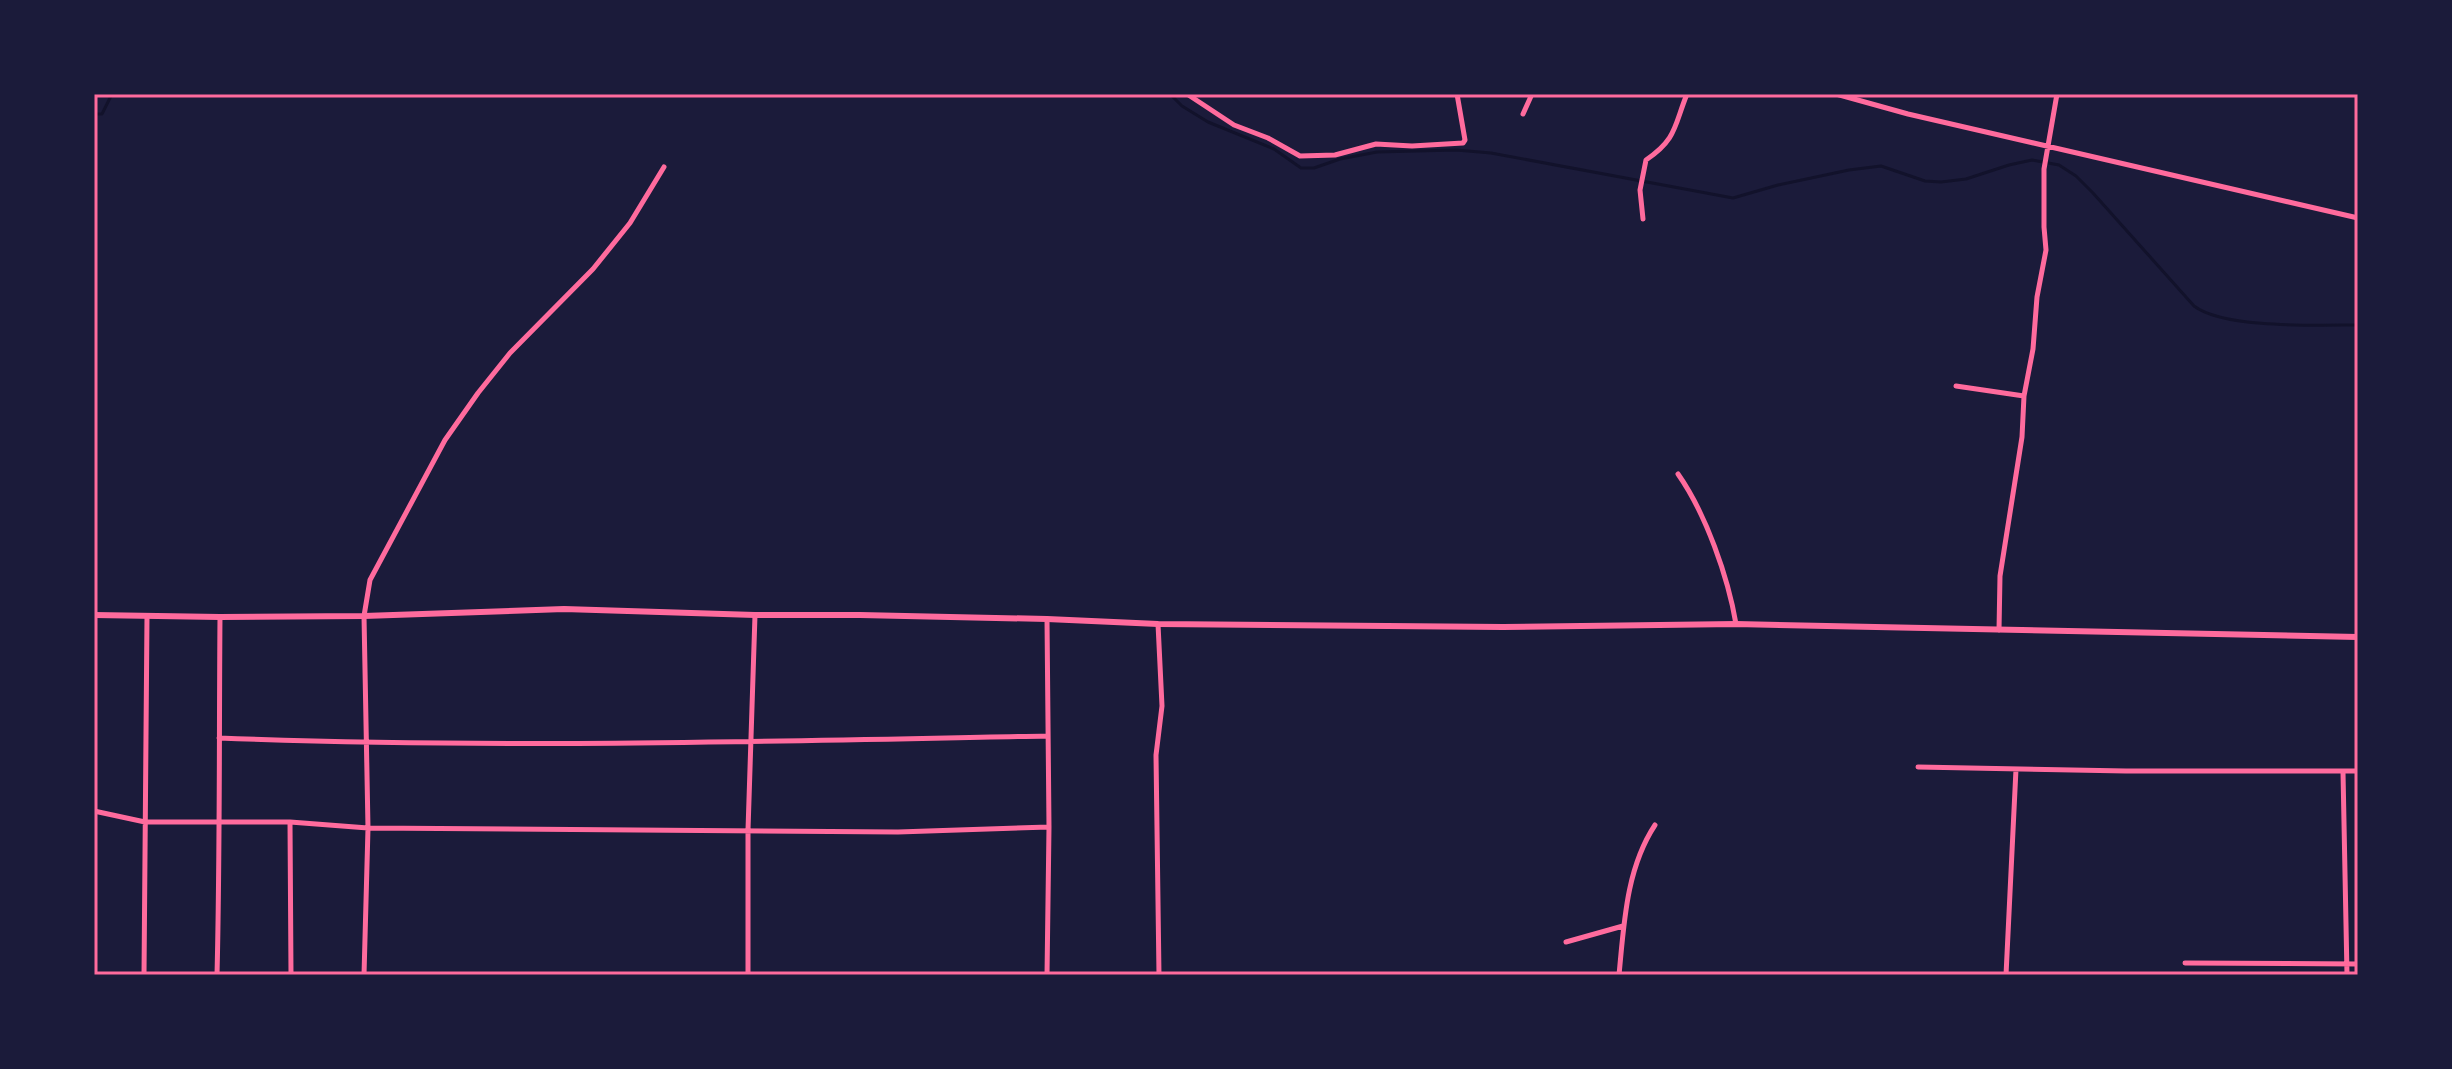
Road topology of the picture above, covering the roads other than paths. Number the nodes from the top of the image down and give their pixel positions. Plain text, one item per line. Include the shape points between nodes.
1 (1187, 94) edge
2 (1457, 94) edge
3 (1532, 94) edge
4 (1687, 94) edge
5 (1836, 94) edge
6 (2057, 94) edge
7 (1523, 114) dead end
8 (2048, 150) junction
9 (664, 167) dead end
10 (2358, 218) edge
11 (1643, 219) dead end
12 (1956, 386) dead end
13 (2024, 396) junction
14 (1678, 474) dead end
15 (94, 615) edge
16 (755, 615) junction
17 (147, 616) junction
18 (364, 616) junction
19 (220, 617) junction
20 (1047, 619) junction
21 (1158, 624) junction
22 (1736, 624) junction
23 (1999, 630) junction
24 (2358, 637) edge
25 (1048, 736) junction
26 (219, 738) junction
27 (750, 742) junction
28 (368, 744) junction
29 (1918, 767) dead end
30 (2016, 769) junction
31 (2358, 771) edge
32 (2343, 772) junction
33 (94, 811) edge
34 (145, 822) junction
35 (290, 822) junction
36 (221, 823) junction
37 (1655, 825) dead end
38 (1049, 827) junction
39 (368, 828) junction
40 (748, 830) junction
41 (1623, 926) junction
42 (1566, 942) dead end
43 (2185, 963) dead end
44 (2347, 964) junction
45 (2358, 964) edge
46 (144, 975) edge
47 (217, 975) edge
48 (291, 975) edge
49 (364, 975) edge
50 (748, 975) edge
51 (1047, 975) edge
52 (1159, 975) edge
53 (1619, 975) edge
54 (2006, 975) edge
55 (2347, 975) edge

1 - 2 street via 1234,125 1304,157 1376,144 1463,143
3 - 7 street
4 - 11 street via 1671,139 1646,160 1640,190
5 - 8 street
6 - 8 street
8 - 10 street
8 - 13 street via 2046,250
9 - 18 street via 630,223 593,269 510,353 445,440 372,574
12 - 13 street
13 - 23 street via 2000,576
14 - 22 street via 1699,510 1731,595
15 - 17 street
16 - 18 street via 564,609
16 - 20 street
16 - 27 street
17 - 19 street
17 - 34 street
18 - 19 street
18 - 28 street
19 - 26 street
20 - 21 street
20 - 25 street
21 - 22 street
21 - 52 street
22 - 23 street
23 - 24 street
25 - 27 street
25 - 38 street
26 - 28 street
26 - 36 street
27 - 28 street
27 - 40 street
28 - 39 street
29 - 30 street
30 - 32 street
30 - 54 street
31 - 32 street
32 - 44 street
33 - 34 street
34 - 36 street
34 - 46 street
35 - 36 street
35 - 39 street
35 - 48 street
36 - 47 street
37 - 41 street via 1633,875
38 - 40 street
38 - 51 street
39 - 40 street
39 - 49 street
40 - 50 street
41 - 42 street
41 - 53 street
43 - 44 street
44 - 45 street
44 - 55 street

